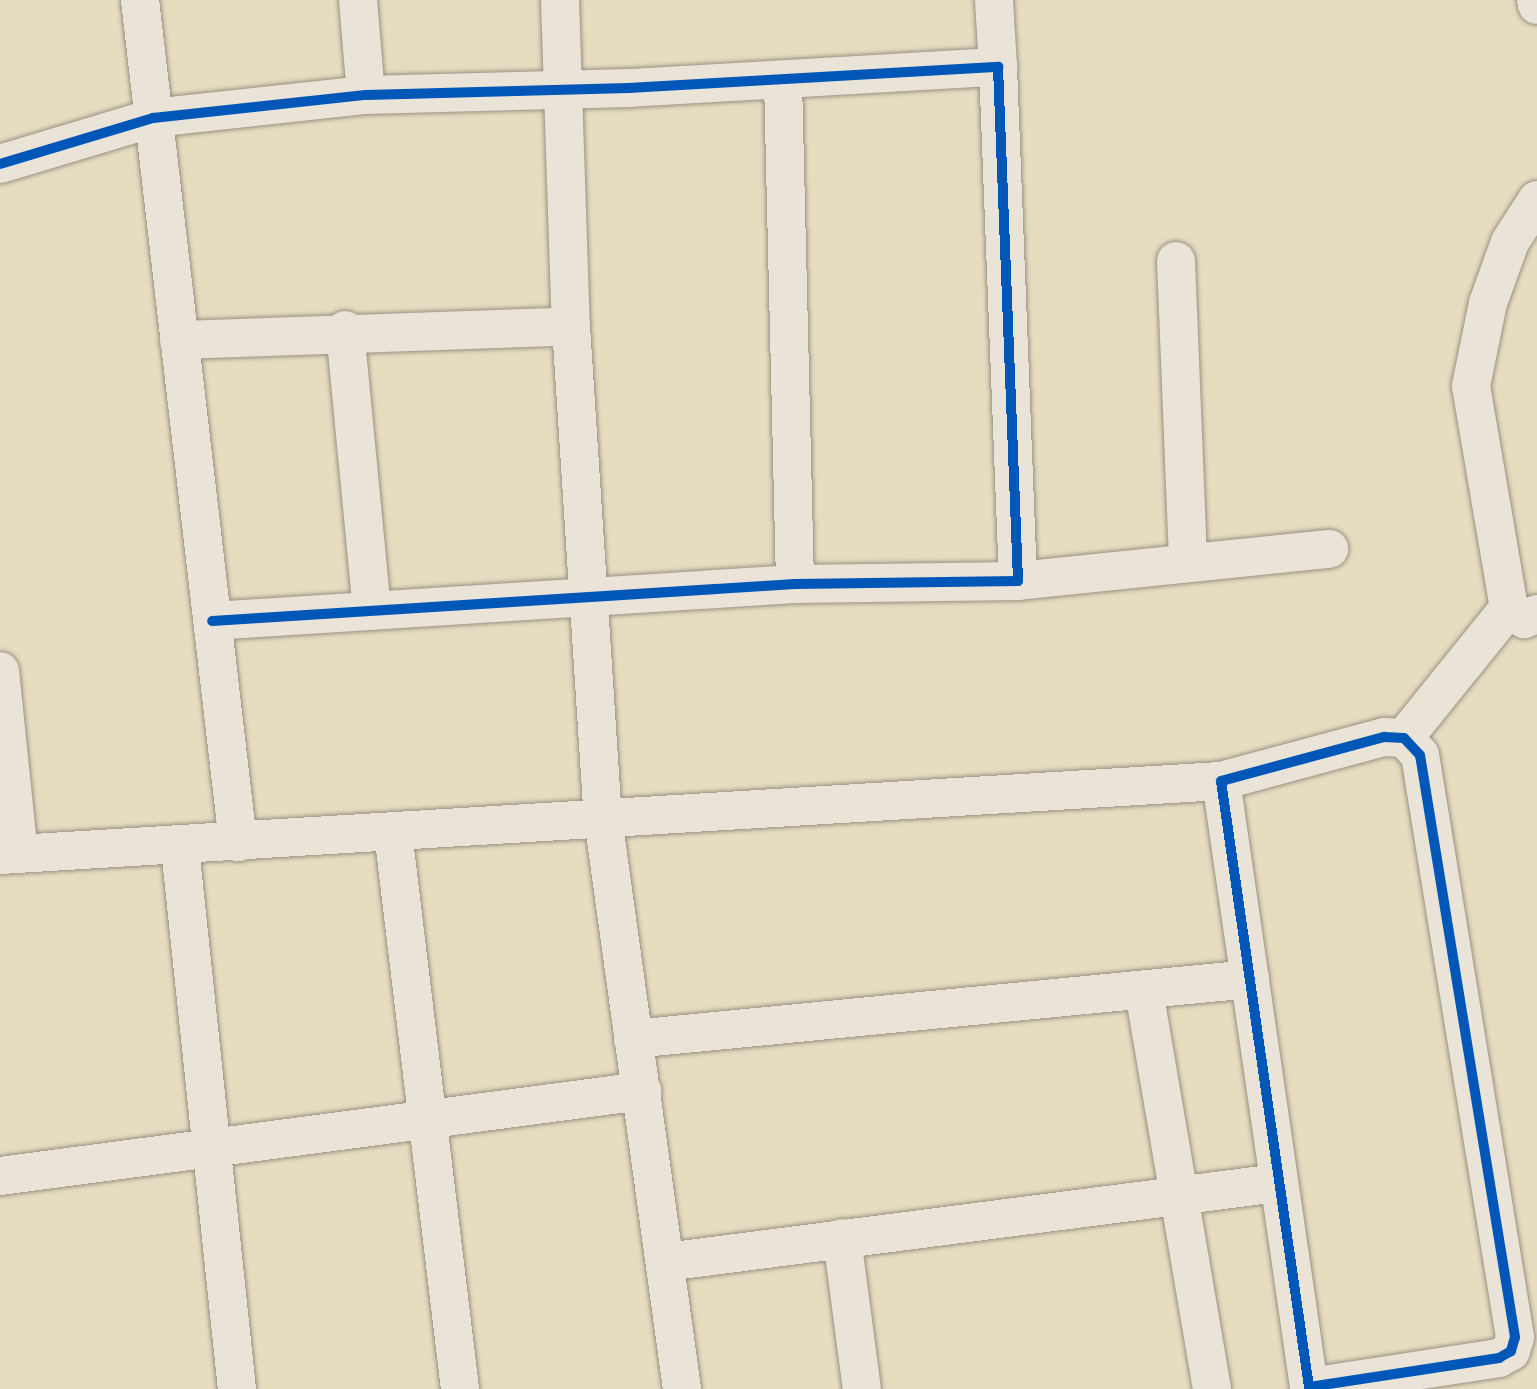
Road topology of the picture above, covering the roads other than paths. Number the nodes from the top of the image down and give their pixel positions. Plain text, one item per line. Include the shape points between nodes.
1 (140, 0) edge
2 (358, 0) edge
3 (560, 0) edge
4 (994, 0) edge
5 (1536, 0) edge
6 (1537, 5) edge
7 (998, 67) junction
8 (783, 81) junction
9 (565, 90) junction
10 (366, 94) junction
11 (153, 118) junction
12 (0, 164) edge
13 (1537, 200) edge
14 (1176, 261) dead end
15 (571, 326) junction
16 (345, 330) junction
17 (180, 340) junction
18 (1329, 549) dead end
19 (1188, 563) junction
20 (1017, 580) junction
21 (794, 584) junction
22 (585, 595) junction
23 (372, 611) junction
24 (1523, 611) edge
25 (212, 621) junction
26 (0, 671) edge
27 (3, 715) edge
28 (1404, 737) junction
29 (1221, 781) junction
30 (603, 818) junction
31 (393, 832) junction
32 (238, 842) junction
33 (180, 848) junction
34 (10, 854) edge
35 (1250, 979) junction
36 (1144, 991) junction
37 (633, 1039) junction
38 (642, 1091) junction
39 (424, 1119) junction
40 (213, 1151) junction
41 (0, 1176) edge
42 (1278, 1183) junction
43 (1179, 1192) junction
44 (842, 1238) junction
45 (666, 1262) junction
46 (1306, 1388) edge
47 (237, 1389) edge
48 (460, 1389) edge
49 (682, 1389) edge
50 (862, 1389) edge
51 (1212, 1389) edge

1 - 11 street
2 - 10 street
3 - 9 street
4 - 7 street
5 - 6 street
7 - 8 street
7 - 20 street
8 - 9 street
8 - 21 street
9 - 10 street
9 - 15 street
10 - 11 street
11 - 12 street
11 - 17 street
13 - 24 street via 1510,242 1488,303 1471,386
14 - 19 street
15 - 16 street
15 - 22 street
16 - 17 street
16 - 23 street
17 - 25 street
18 - 19 street
19 - 20 street
20 - 21 street
21 - 22 street
22 - 23 street
22 - 30 street
23 - 25 street
24 - 28 street
25 - 32 street
26 - 27 street
27 - 34 street
28 - 29 street via 1384,737
28 - 46 street via 1420,755 1515,1337 1511,1351 1499,1358
29 - 30 street
29 - 35 street
30 - 31 street
30 - 37 street
31 - 32 street
31 - 39 street
32 - 33 street
33 - 34 street
33 - 40 street
35 - 36 street
35 - 42 street
36 - 37 street
36 - 43 street
37 - 38 street
38 - 39 street
38 - 45 street
39 - 40 street
39 - 48 street
40 - 41 street
40 - 47 street
42 - 43 street
42 - 46 street
43 - 44 street
43 - 51 street
44 - 45 street
44 - 50 street
45 - 49 street

